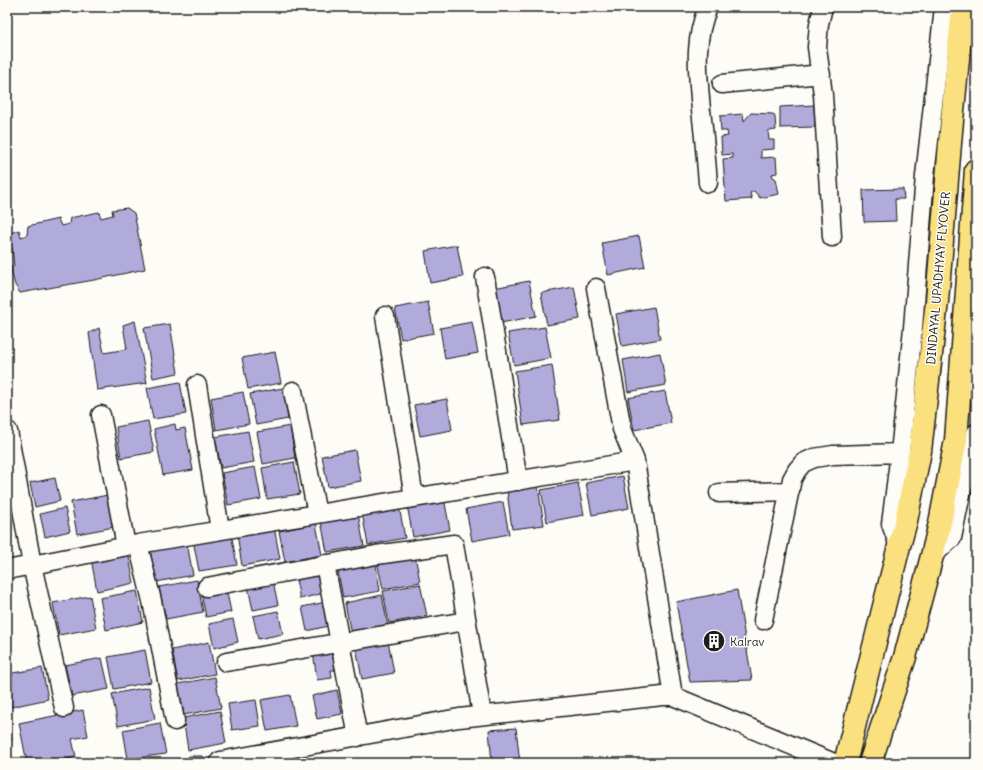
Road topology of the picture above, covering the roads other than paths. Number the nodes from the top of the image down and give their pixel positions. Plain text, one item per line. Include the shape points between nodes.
1 (708, 7) edge
2 (823, 7) edge
3 (944, 7) edge
4 (963, 7) edge
5 (821, 74) junction
6 (722, 84) dead end
7 (976, 170) edge
8 (708, 183) dead end
9 (832, 237) dead end
10 (485, 278) dead end
11 (596, 288) dead end
12 (385, 316) dead end
13 (197, 385) dead end
14 (293, 391) dead end
15 (101, 414) dead end
16 (8, 431) dead end
17 (976, 438) edge
18 (900, 453) junction
19 (635, 461) junction
20 (518, 481) junction
21 (790, 491) junction
22 (719, 492) dead end
23 (414, 498) junction
24 (317, 514) junction
25 (220, 530) junction
26 (132, 545) junction
27 (899, 546) junction
28 (932, 556) junction
29 (325, 564) junction
30 (32, 565) junction
31 (7, 570) edge
32 (207, 587) dead end
33 (763, 620) dead end
34 (466, 621) junction
35 (340, 642) junction
36 (874, 649) junction
37 (905, 657) junction
38 (226, 662) dead end
39 (673, 696) junction
40 (64, 708) dead end
41 (482, 716) junction
42 (175, 721) dead end
43 (358, 737) junction
44 (220, 763) edge
45 (834, 763) edge
46 (845, 763) edge
47 (870, 763) edge

1 - 8 street via 698,38 697,61
2 - 5 street via 817,47
3 - 18 street via 925,176
4 - 27 main road, DINDAYAL UPADHYAY FLYOVER via 921,444
5 - 6 street
5 - 9 street
7 - 28 main road via 956,440
10 - 20 street
11 - 19 street via 622,429
12 - 23 street
13 - 25 street
14 - 24 street
15 - 26 street
16 - 30 street
17 - 28 street via 952,538
18 - 21 street via 814,458 803,463 797,470
18 - 27 street via 891,524
19 - 20 street
19 - 39 street
20 - 23 street
21 - 22 street
21 - 33 street
23 - 24 street
24 - 25 street
25 - 26 street
26 - 30 street
26 - 42 street via 152,601
27 - 36 main road, DINDAYAL UPADHYAY FLYOVER
28 - 37 main road
29 - 32 street
29 - 34 street via 454,544
29 - 35 street
30 - 31 street
30 - 40 street
34 - 35 street
34 - 41 street
35 - 38 street
35 - 43 street
36 - 37 main road
36 - 46 main road, DINDAYAL UPADHYAY FLYOVER
37 - 47 main road
39 - 41 street
39 - 45 street
41 - 43 street
43 - 44 street

